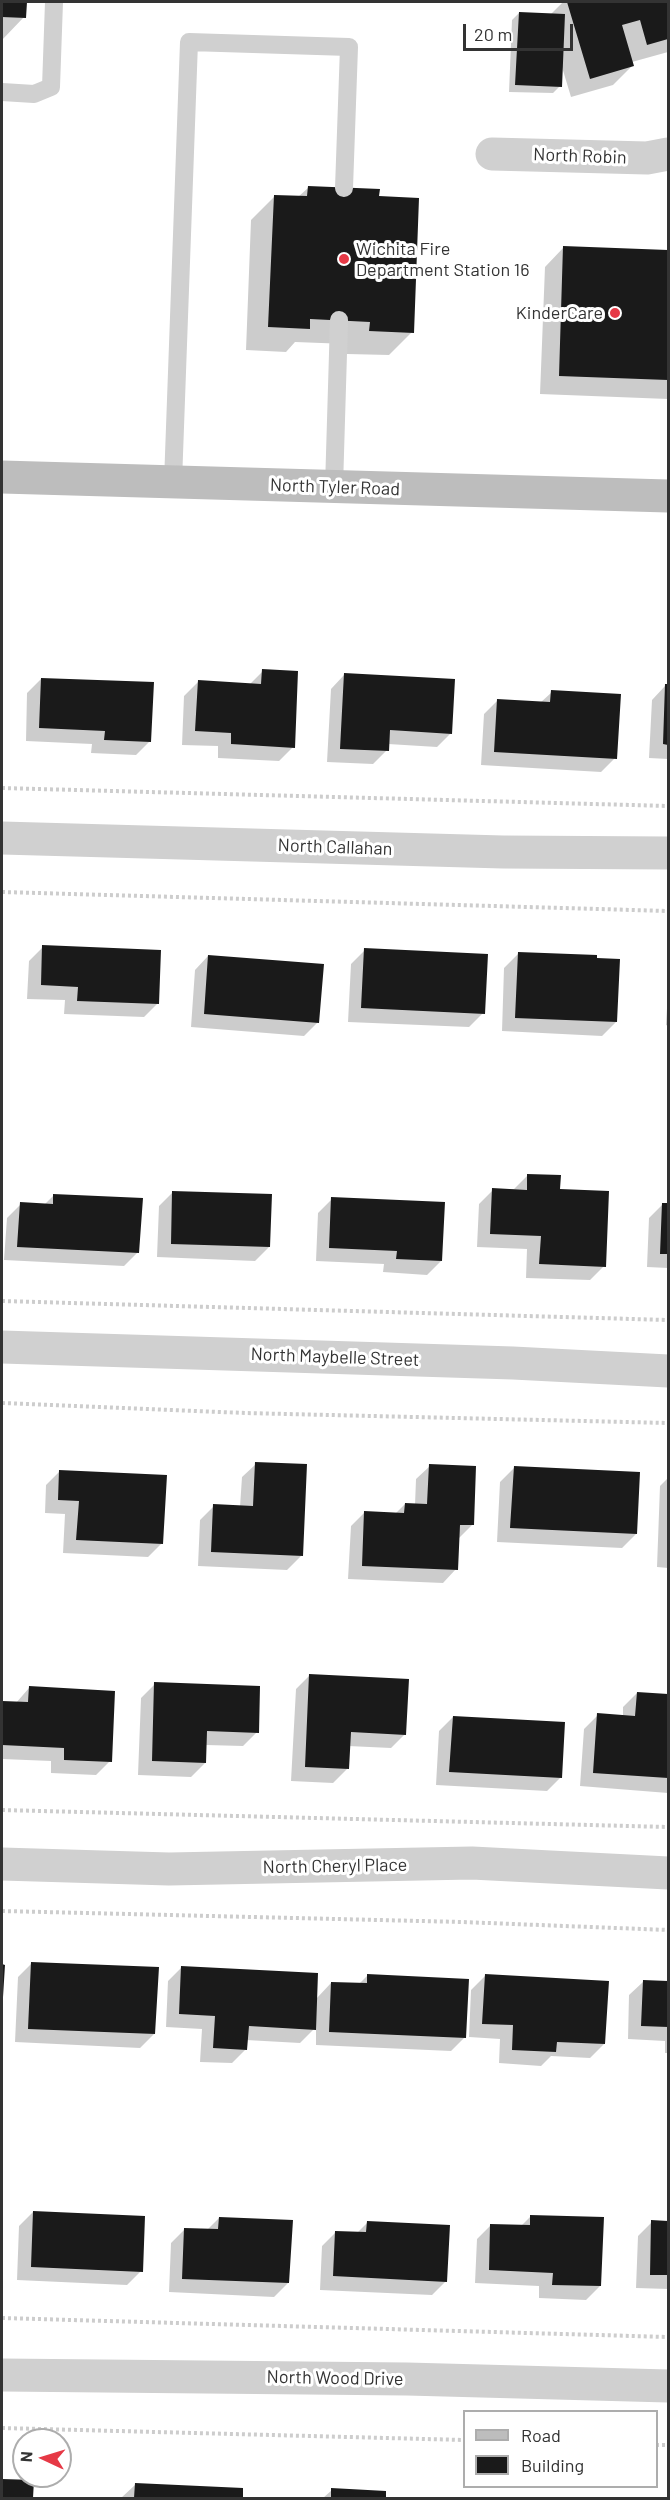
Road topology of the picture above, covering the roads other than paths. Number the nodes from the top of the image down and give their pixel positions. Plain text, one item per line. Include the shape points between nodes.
1 (54, 2) edge
2 (2, 92) edge
3 (492, 154) dead end
4 (669, 154) edge
5 (344, 188) dead end
6 (339, 320) dead end
7 (2, 477) edge
8 (173, 482) junction
9 (334, 487) junction
10 (669, 496) edge
11 (2, 838) edge
12 (669, 853) edge
13 (2, 1347) edge
14 (669, 1371) edge
15 (2, 1864) edge
16 (669, 1873) edge
17 (2, 2375) edge
18 (669, 2386) edge

1 - 2 lane via 51,87 34,94
3 - 4 street, North Robin via 647,158
5 - 8 lane via 349,47 189,42
6 - 9 lane
7 - 8 main road, North Tyler Road
8 - 9 main road, North Tyler Road
9 - 10 main road, North Tyler Road
11 - 12 street, North Callahan
13 - 14 street, North Maybelle Street
15 - 16 street, North Cheryl Place via 169,1869 472,1863
17 - 18 street, North Wood Drive

